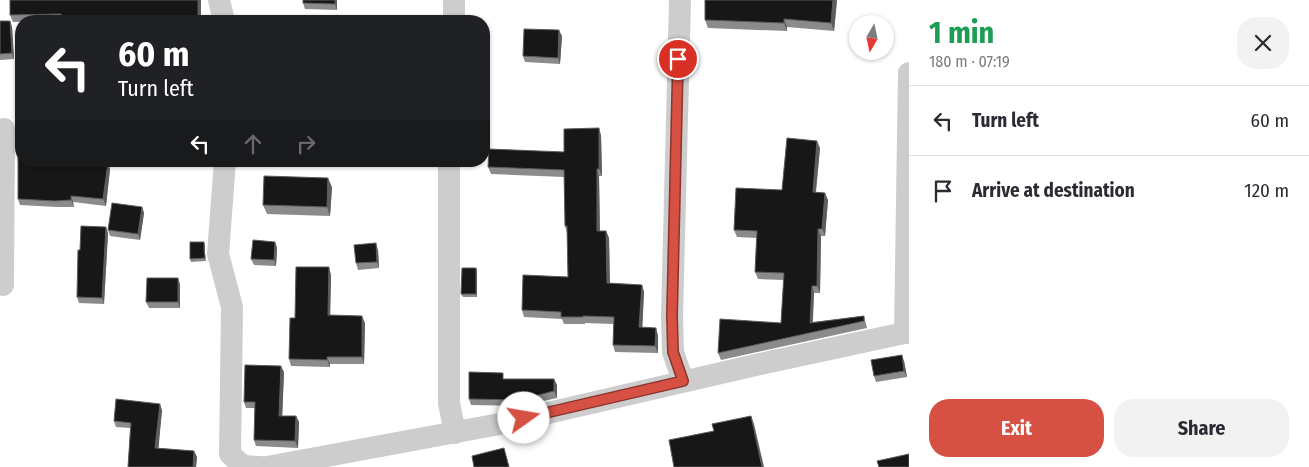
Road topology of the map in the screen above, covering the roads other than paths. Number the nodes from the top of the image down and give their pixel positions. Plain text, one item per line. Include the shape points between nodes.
1 (220, 0) edge
2 (454, 0) edge
3 (680, 0) edge
4 (223, 15) edge
5 (454, 15) edge
6 (909, 73) edge
7 (8, 129) edge
8 (225, 167) edge
9 (449, 167) edge
10 (3, 285) dead end
11 (907, 332) edge
12 (683, 381) junction
13 (455, 433) junction
14 (260, 467) edge
15 (267, 467) edge

1 - 4 street
2 - 5 street
3 - 12 street via 672,316 673,352
6 - 11 street
7 - 10 street
8 - 14 street via 218,254 232,307 230,454 243,466
9 - 13 street via 450,403
11 - 12 street
12 - 13 street
13 - 15 street

